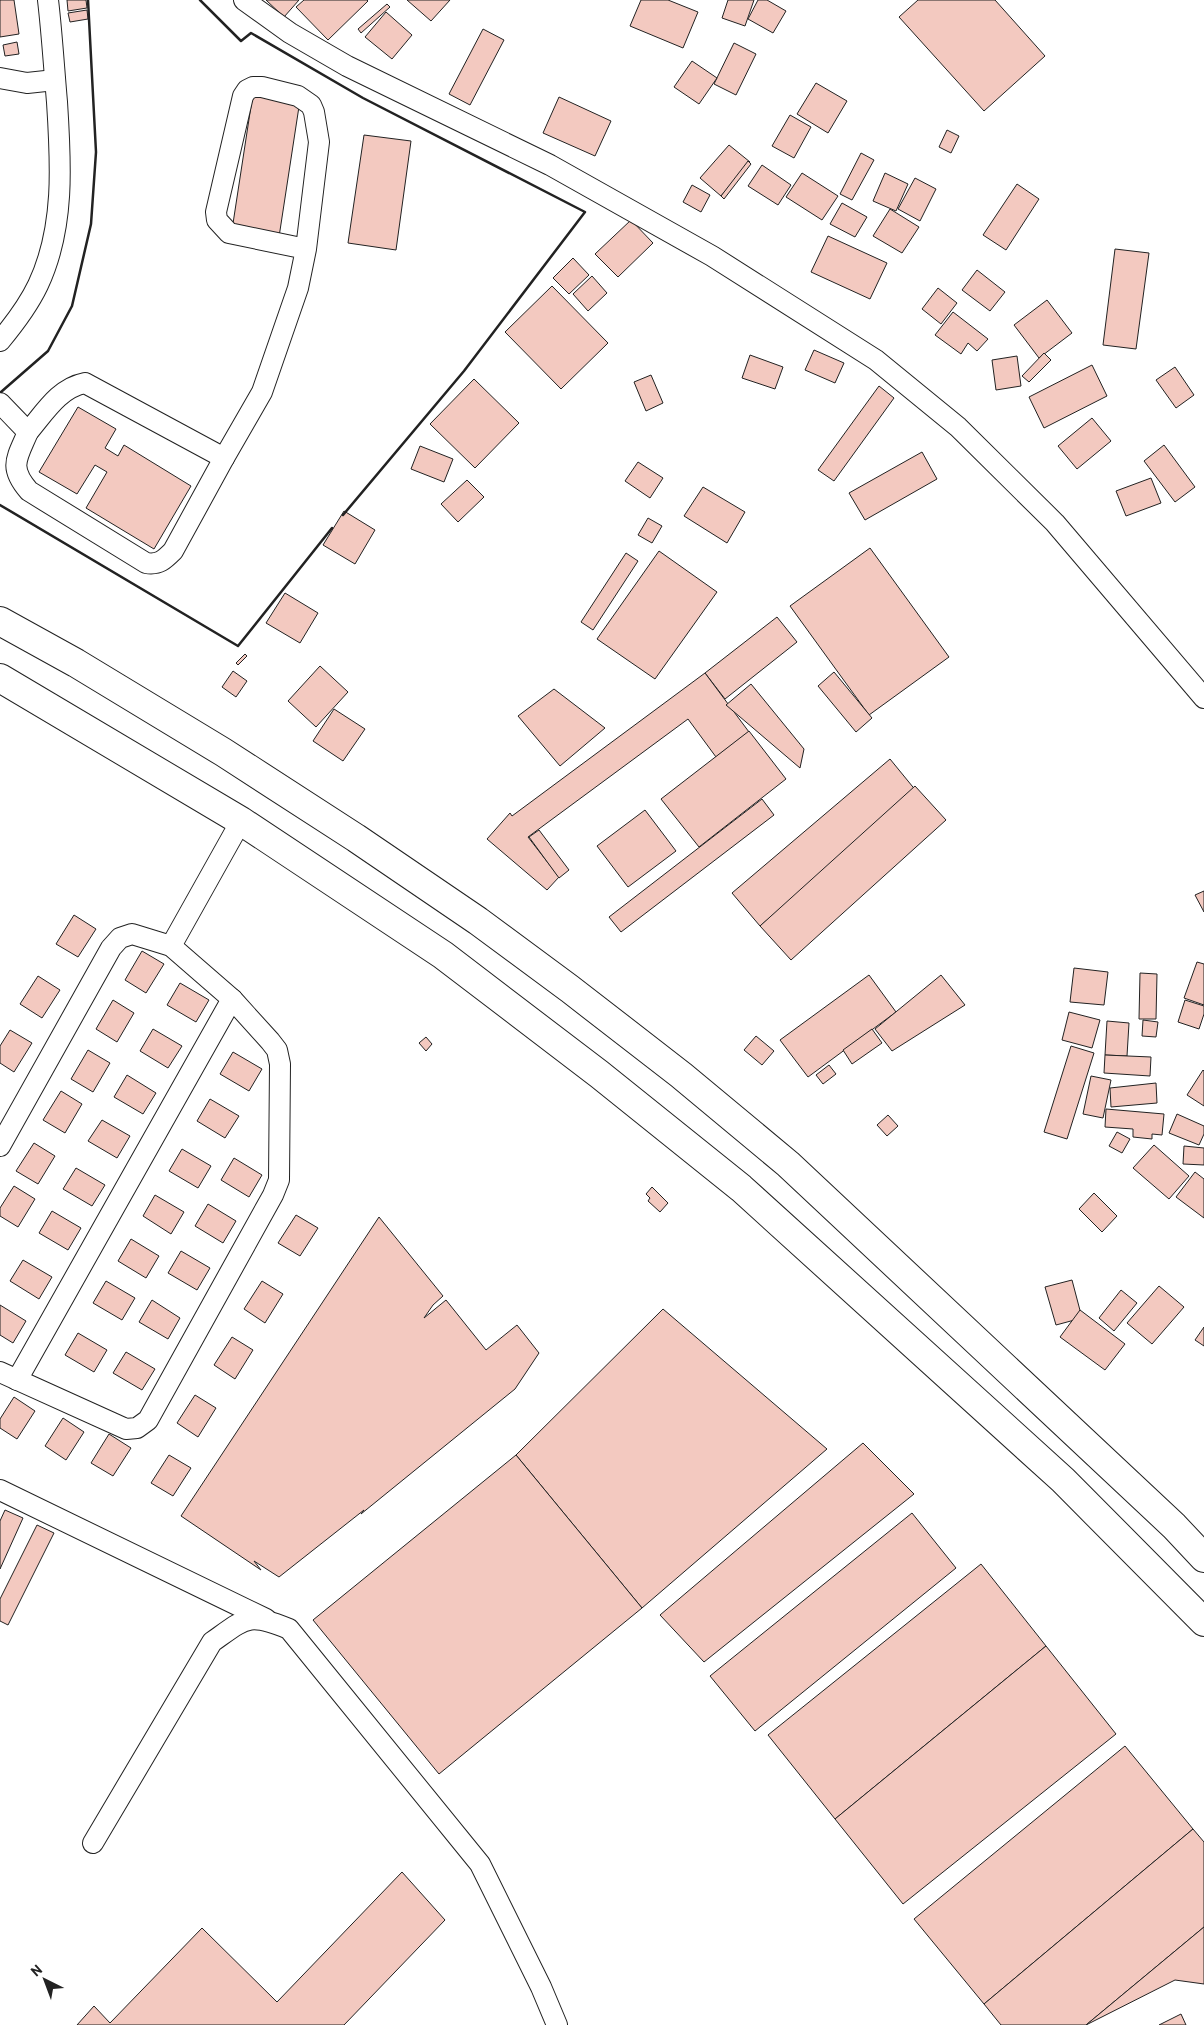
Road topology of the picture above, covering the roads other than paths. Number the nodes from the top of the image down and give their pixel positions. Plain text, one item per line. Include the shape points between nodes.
1 (48, 0) edge
2 (244, 0) edge
3 (0, 78) edge
4 (55, 80) junction
5 (306, 249) junction
6 (0, 341) edge
7 (0, 403) edge
8 (28, 432) junction
9 (224, 458) junction
10 (0, 621) edge
11 (0, 678) edge
12 (1204, 698) edge
13 (241, 822) junction
14 (171, 946) junction
15 (232, 999) junction
16 (0, 1146) edge
17 (9, 1376) edge
18 (0, 1490) edge
19 (1204, 1558) edge
20 (1204, 1622) edge
21 (289, 1630) junction
22 (93, 1843) dead end
23 (557, 2025) edge

1 - 4 street
2 - 12 street via 290,33 347,66 550,165 712,256 876,360 958,427 1055,523
3 - 4 street via 27,83
4 - 6 street via 61,169 51,250 39,284 22,314
5 - 5 street via 229,233 217,220 216,212 243,96 252,87 298,96 306,100 314,112 319,142
5 - 9 street via 298,288 272,367 262,392
7 - 8 street
8 - 9 street via 62,392 85,382
8 - 9 street via 17,457 16,470 29,491 146,563 155,565 173,551
10 - 19 highway via 215,747 356,838 478,921 681,1075 788,1164
11 - 13 highway
13 - 14 street
13 - 20 highway via 443,955 741,1188 1063,1480
14 - 15 street
14 - 16 street via 132,934 120,938 110,948
15 - 17 street
15 - 17 street via 270,1040 280,1064 279,1180 148,1420 137,1428 126,1429
18 - 21 street
21 - 22 street via 264,1619 242,1621 212,1642
21 - 23 street via 480,1864 542,1987

